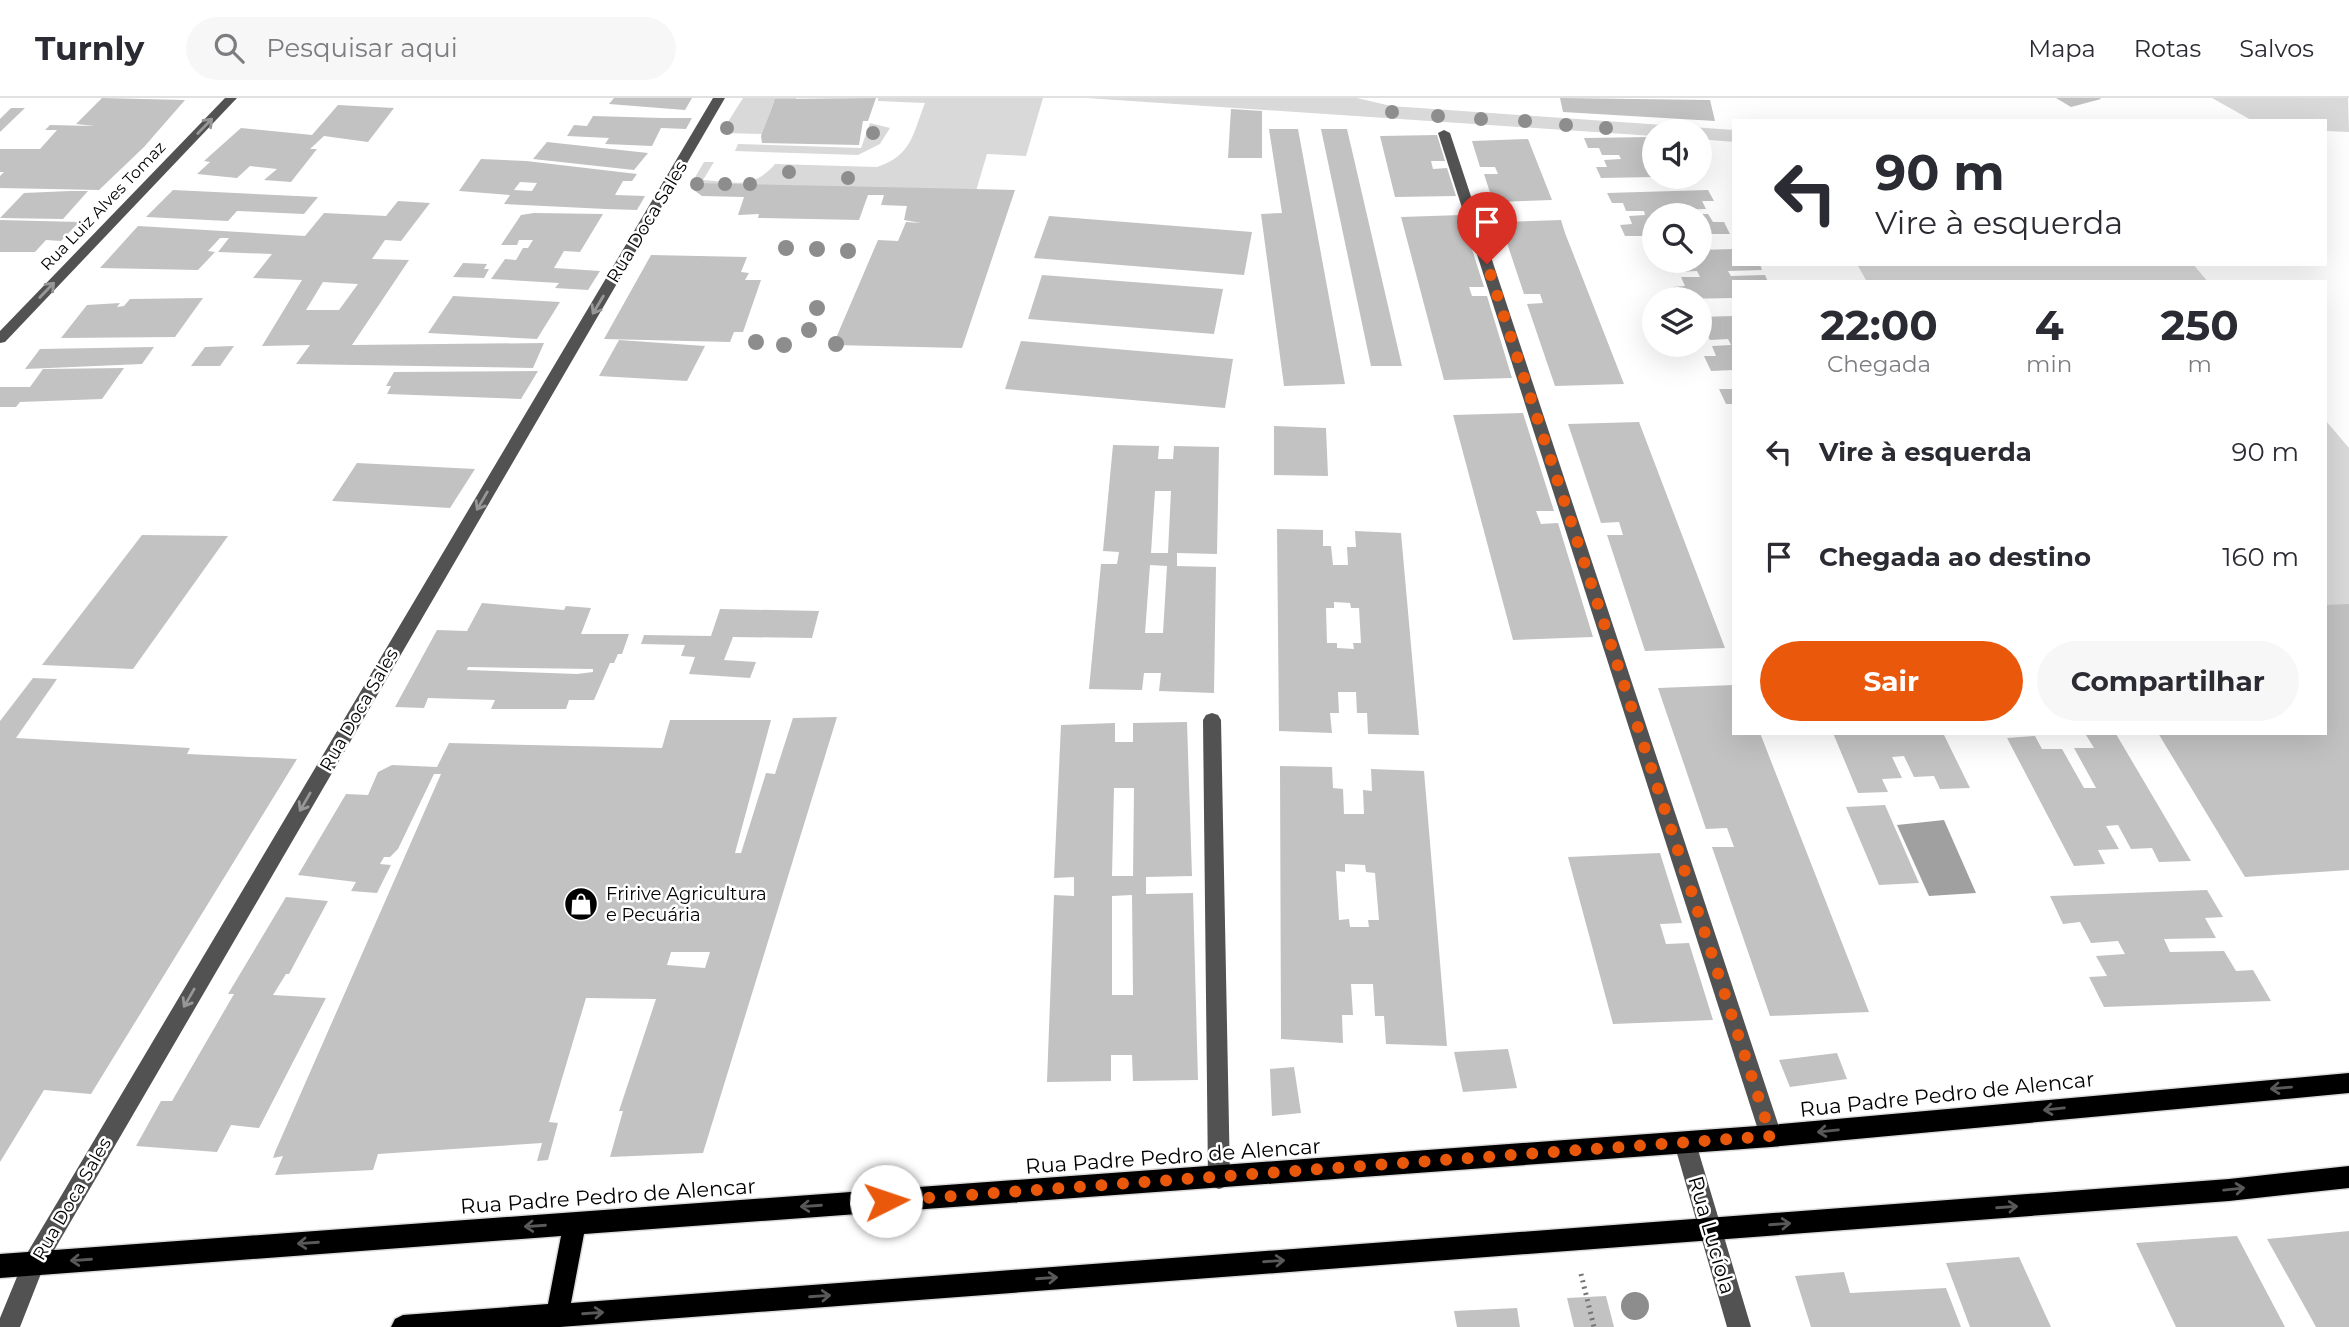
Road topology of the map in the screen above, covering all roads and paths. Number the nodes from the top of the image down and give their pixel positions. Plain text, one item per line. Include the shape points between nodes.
1 (231, 98) edge
2 (719, 98) edge
3 (1444, 133) dead end
4 (0, 339) edge
5 (1212, 720) dead end
6 (2349, 1083) edge
7 (1771, 1136) junction
8 (1685, 1143) junction
9 (2349, 1177) edge
10 (1219, 1178) junction
11 (575, 1223) junction
12 (1712, 1229) junction
13 (1573, 1240) junction
14 (34, 1263) junction
15 (0, 1266) edge
16 (557, 1316) junction
17 (8, 1327) edge
18 (403, 1327) edge
19 (1594, 1327) edge
20 (1739, 1327) edge

4 -> 1 street, Rua Luiz Alves Tomaz
2 -> 14 street, Rua Doca Sales
3 - 7 street
5 - 10 street
6 -> 7 main road, Rua Padre Pedro de Alencar
7 - 8 main road, Rua Padre Pedro de Alencar
8 - 10 main road, Rua Padre Pedro de Alencar
8 - 12 street, Rua Lucíola
12 -> 9 main road
10 -> 11 main road, Rua Padre Pedro de Alencar
11 -> 14 main road, Rua Padre Pedro de Alencar
11 - 16 main road
12 - 13 main road
12 - 20 street, Rua Lucíola
16 -> 13 main road
13 - 19 path
14 - 15 main road, Rua Padre Pedro de Alencar
14 - 17 street, Rua Doca Sales
16 - 18 main road

